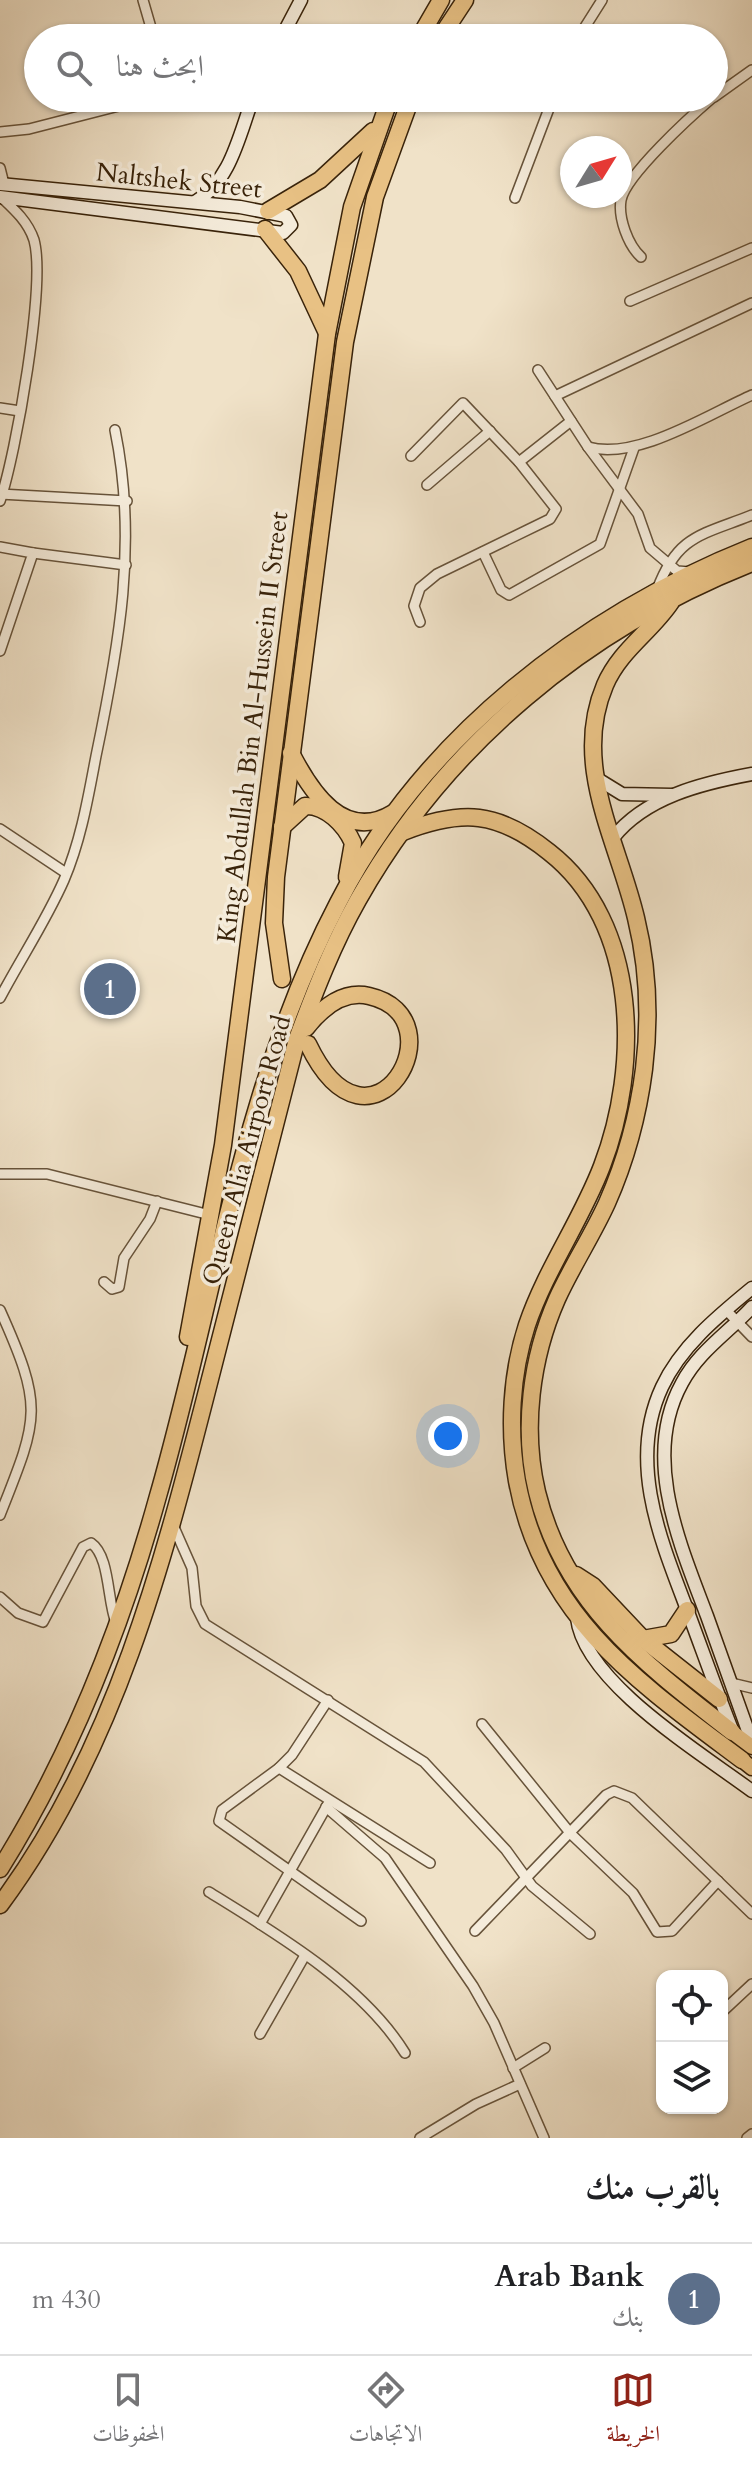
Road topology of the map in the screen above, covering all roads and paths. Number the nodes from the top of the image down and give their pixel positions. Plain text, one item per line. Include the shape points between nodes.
1 (143, 0) edge
2 (301, 0) edge
3 (441, 0) edge
4 (465, 0) edge
5 (602, 0) edge
6 (150, 24) edge
7 (288, 24) edge
8 (427, 24) edge
9 (449, 24) edge
10 (587, 24) edge
11 (752, 70) edge
12 (728, 87) edge
13 (95, 112) edge
14 (248, 112) edge
15 (385, 112) edge
16 (406, 112) edge
17 (548, 112) edge
18 (699, 112) edge
19 (380, 124) junction
20 (0, 132) edge
21 (0, 168) edge
22 (224, 175) junction
23 (1, 191) edge
24 (515, 198) dead end
25 (195, 202) junction
26 (240, 207) junction
27 (268, 211) junction
28 (265, 229) junction
29 (752, 248) edge
30 (641, 257) dead end
31 (630, 301) dead end
32 (752, 303) edge
33 (327, 334) junction
34 (538, 370) dead end
35 (752, 395) edge
36 (555, 396) junction
37 (0, 408) edge
38 (20, 411) junction
39 (571, 421) junction
40 (115, 430) dead end
41 (490, 431) junction
42 (588, 447) junction
43 (634, 448) junction
44 (411, 456) dead end
45 (519, 462) junction
46 (427, 485) dead end
47 (619, 491) junction
48 (1, 496) edge
49 (127, 501) junction
50 (752, 515) edge
51 (0, 547) edge
52 (752, 547) edge
53 (483, 552) junction
54 (33, 553) junction
55 (667, 563) junction
56 (752, 563) edge
57 (126, 565) junction
58 (693, 572) junction
59 (657, 590) junction
60 (674, 598) junction
61 (420, 622) dead end
62 (0, 651) edge
63 (291, 752) junction
64 (752, 774) edge
65 (594, 777) junction
66 (672, 795) junction
67 (399, 809) junction
68 (282, 827) junction
69 (0, 829) edge
70 (402, 833) junction
71 (613, 838) junction
72 (66, 873) junction
73 (338, 901) junction
74 (282, 979) dead end
75 (0, 998) edge
76 (303, 1041) junction
77 (0, 1174) edge
78 (157, 1201) junction
79 (210, 1215) junction
80 (104, 1282) dead end
81 (752, 1288) edge
82 (737, 1300) junction
83 (0, 1310) edge
84 (726, 1310) junction
85 (751, 1312) edge
86 (737, 1322) junction
87 (524, 1336) junction
88 (752, 1337) edge
89 (541, 1348) junction
90 (189, 1368) junction
91 (0, 1515) edge
92 (173, 1525) junction
93 (183, 1546) junction
94 (165, 1553) junction
95 (571, 1573) junction
96 (0, 1597) edge
97 (108, 1599) junction
98 (126, 1602) junction
99 (687, 1610) junction
100 (577, 1618) junction
101 (117, 1626) junction
102 (643, 1639) junction
103 (732, 1685) junction
104 (752, 1688) edge
105 (719, 1699) junction
106 (328, 1700) junction
107 (745, 1721) edge
108 (482, 1724) dead end
109 (750, 1754) edge
110 (279, 1768) junction
111 (752, 1791) edge
112 (328, 1804) junction
113 (571, 1834) junction
114 (430, 1863) dead end
115 (0, 1869) edge
116 (290, 1871) junction
117 (525, 1877) junction
118 (718, 1881) junction
119 (209, 1892) dead end
120 (0, 1905) edge
121 (752, 1914) edge
122 (361, 1921) dead end
123 (260, 1924) junction
124 (475, 1931) dead end
125 (590, 1934) dead end
126 (304, 1957) junction
127 (752, 1984) edge
128 (728, 2006) edge
129 (260, 2034) dead end
130 (545, 2048) dead end
131 (405, 2053) dead end
132 (513, 2068) junction
133 (520, 2084) junction
134 (752, 2134) edge
135 (420, 2138) edge
136 (544, 2138) edge
137 (747, 2138) edge

1 - 6 street
2 - 7 street
3 - 8 highway
4 - 9 highway
5 - 10 street
11 - 12 street
13 - 20 street
14 - 22 street
15 - 19 highway, King Abdullah Bin Al-Hussein II Street
16 - 63 highway, King Abdullah Bin Al-Hussein II Street via 375,197 350,312
17 - 24 street
18 - 30 street via 621,198 628,238
19 - 27 highway via 336,168
19 - 33 highway, King Abdullah Bin Al-Hussein II Street via 352,207
21 - 23 street
22 - 25 street
22 - 26 street via 230,199
23 - 25 street, Naltshek Street
23 - 28 street, Naltshek Street
23 - 38 street via 31,231 37,259
25 - 26 street, Naltshek Street
26 - 27 street, Naltshek Street
27 - 28 street, Naltshek Street via 286,216 291,225 283,233
28 - 33 highway via 298,271
29 - 31 street
32 - 36 street
33 - 79 highway, King Abdullah Bin Al-Hussein II Street
34 - 36 street
35 - 43 street
36 - 39 street
37 - 38 street
38 - 48 street
39 - 42 street
39 - 45 street
40 - 49 street
41 - 44 street via 461,403
41 - 45 street
41 - 46 street
42 - 43 street
42 - 47 street
43 - 47 street
45 - 53 street via 553,502 556,513
47 - 53 street via 597,548 512,593 501,590
47 - 55 street via 638,514 647,544
48 - 49 street
49 - 57 street
50 - 55 street via 691,540
51 - 54 street
52 - 58 highway, Queen Alia Airport Road
53 - 61 street via 425,583 414,606
54 - 57 street
54 - 62 street
55 - 58 street via 677,571
55 - 59 street
56 - 60 highway, Queen Alia Airport Road
57 - 72 street via 115,669 87,806
58 - 59 highway, Queen Alia Airport Road
59 - 67 highway, Queen Alia Airport Road via 580,637 513,689
60 - 65 highway via 630,645 606,683 592,728
60 - 70 highway, Queen Alia Airport Road via 599,640 527,695 449,773
63 - 67 highway via 311,788 350,820 371,823
63 - 68 highway, King Abdullah Bin Al-Hussein II Street
64 - 66 street
65 - 66 street via 622,794
65 - 71 highway
66 - 71 street via 633,817
67 - 73 highway, Queen Alia Airport Road
68 - 73 highway via 298,810 313,806 346,830 353,857
68 - 74 highway, King Abdullah Bin Al-Hussein II Street via 273,911
69 - 72 street
70 - 76 highway, Queen Alia Airport Road via 358,899 322,974
70 - 87 highway via 464,815 500,823 534,841 568,868 588,894 621,980 625,1052 613,1131 594,1185 549,1272
71 - 89 highway via 642,948 647,1006 644,1065 624,1161 557,1299
72 - 75 street
73 - 90 highway, Queen Alia Airport Road via 270,1067
76 - 76 highway via 329,1005 365,995 385,1002 401,1019 409,1056 395,1083 374,1094 355,1094 326,1077
76 - 92 highway, Queen Alia Airport Road
77 - 78 street via 47,1174
78 - 79 street
78 - 80 street via 124,1258 119,1287 112,1289
79 - 90 highway, King Abdullah Bin Al-Hussein II Street via 193,1295
81 - 82 street
82 - 84 street
82 - 85 street
83 - 91 street via 29,1380 32,1422
84 - 86 street
84 - 99 street via 673,1368 650,1427 648,1481 654,1515
85 - 86 street
86 - 88 street
86 - 103 street via 700,1356 682,1382 669,1412 664,1450 677,1537
87 - 89 highway
87 - 100 highway via 513,1403 517,1479 536,1546
89 - 95 highway via 531,1395 533,1466 546,1522
90 - 98 highway, Queen Alia Airport Road
92 - 93 street
92 - 94 highway, Queen Alia Airport Road
93 - 94 street
93 - 106 street via 205,1624
94 - 120 highway, Queen Alia Airport Road via 89,1755
95 - 102 highway via 593,1586
95 - 107 highway via 623,1643
96 - 97 street via 22,1616 43,1622 83,1547 91,1543 104,1556
97 - 98 street
97 - 101 street
98 - 101 highway, Queen Alia Airport Road
99 - 102 highway via 671,1634
99 - 105 street
100 - 109 highway via 633,1677
100 - 111 street via 586,1649 604,1675
101 - 115 highway, Queen Alia Airport Road via 52,1776
102 - 105 highway
103 - 104 street
103 - 107 street
105 - 107 street
106 - 110 street
106 - 117 street via 432,1768
107 - 109 main road
108 - 113 street
110 - 112 street
110 - 116 street via 218,1818
112 - 114 street via 369,1822
112 - 116 street
112 - 132 street via 394,1869 473,1986
113 - 117 street
113 - 118 street via 606,1795 619,1791
113 - 118 street via 633,1893 660,1934 672,1931
116 - 122 street
116 - 123 street
117 - 124 street
117 - 125 street
118 - 121 street
119 - 123 street
123 - 126 street
126 - 129 street
126 - 131 street via 363,1999
127 - 128 street
130 - 132 street
132 - 133 street
133 - 135 street
133 - 136 street
134 - 137 street

